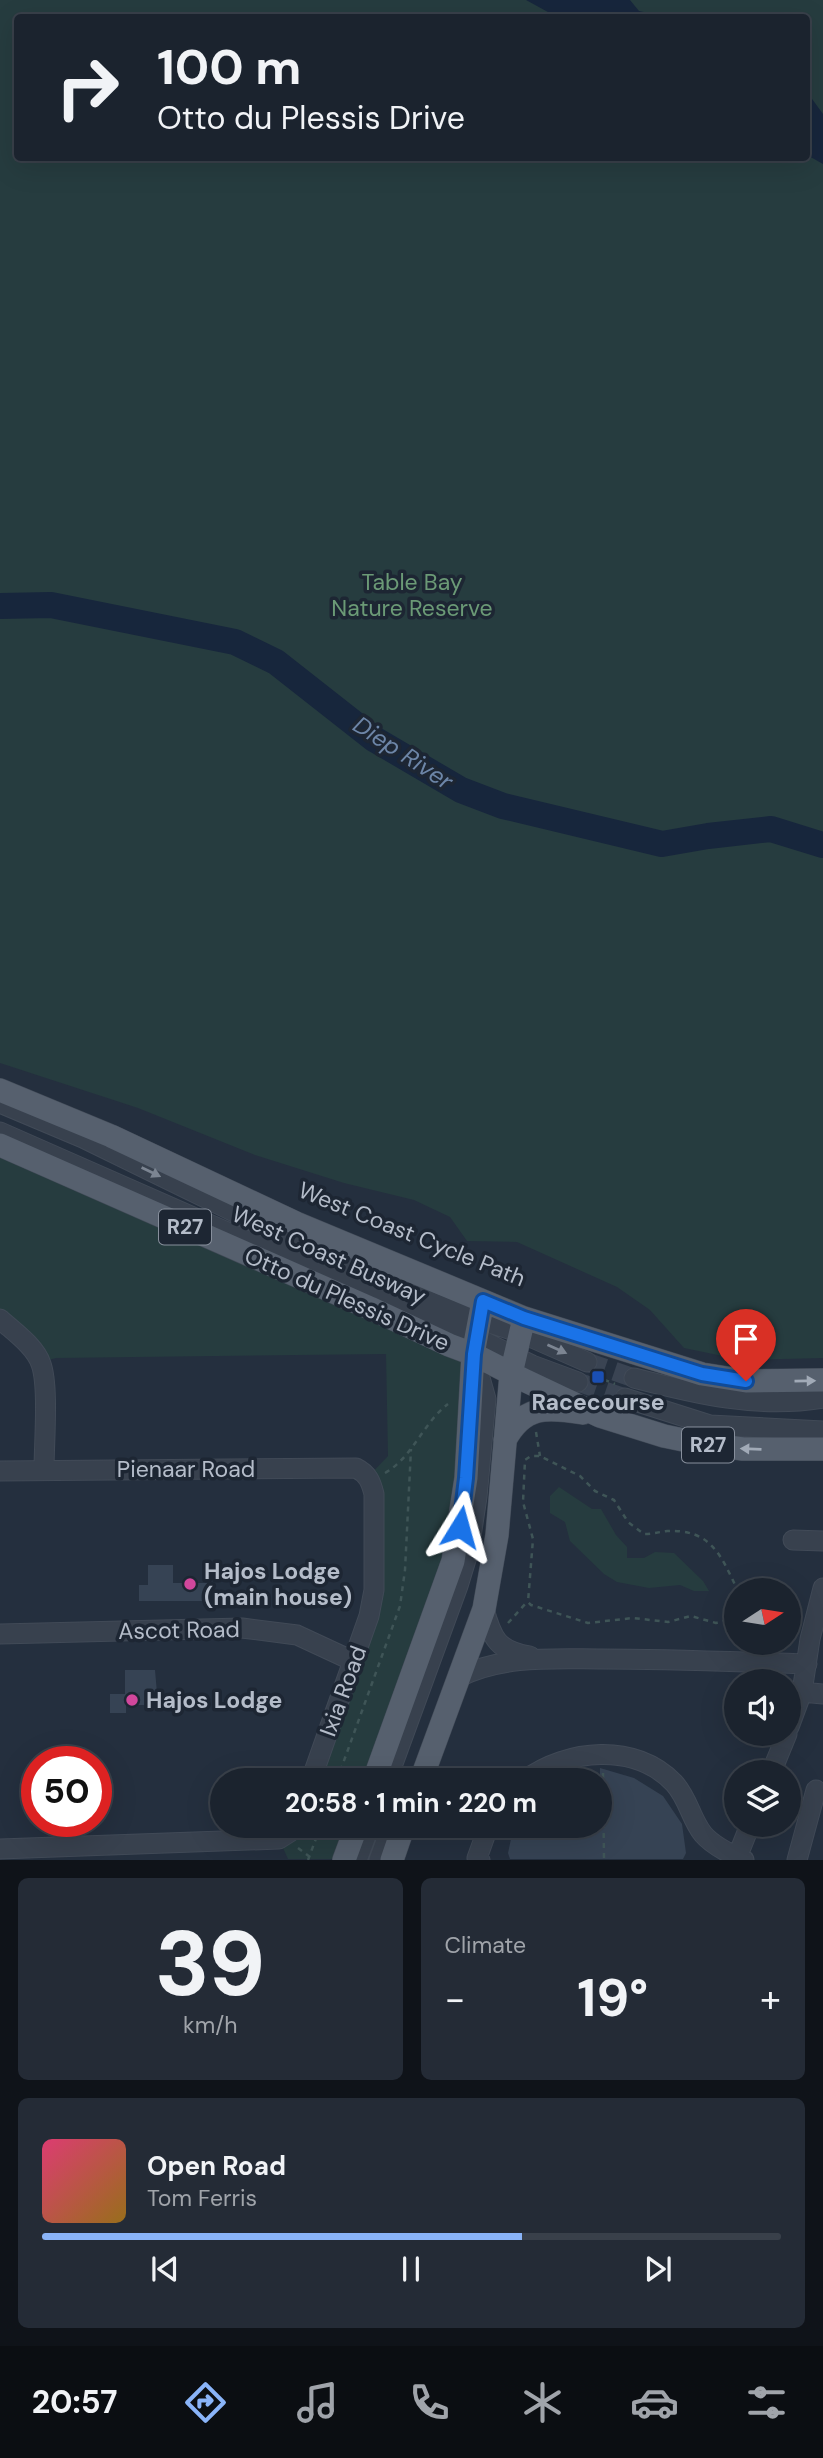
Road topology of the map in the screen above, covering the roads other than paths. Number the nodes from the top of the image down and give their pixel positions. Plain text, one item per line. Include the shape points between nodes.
1 (0, 1090) edge
2 (0, 1103) edge
3 (0, 1132) edge
4 (0, 1145) edge
5 (0, 1319) edge
6 (522, 1325) junction
7 (479, 1328) junction
8 (587, 1362) tunnel mouth
9 (513, 1366) junction
10 (634, 1378) tunnel mouth
11 (823, 1380) edge
12 (578, 1382) tunnel mouth
13 (625, 1398) tunnel mouth
14 (823, 1398) edge
15 (600, 1416) junction
16 (823, 1431) edge
17 (505, 1440) junction
18 (823, 1449) edge
19 (44, 1470) junction
20 (0, 1471) edge
21 (370, 1479) joint
22 (793, 1540) dead end
23 (823, 1541) edge
24 (823, 1588) edge
25 (484, 1609) junction
26 (0, 1634) edge
27 (542, 1659) junction
28 (353, 1661) junction
29 (807, 1664) junction
30 (459, 1677) junction
31 (802, 1692) joint
32 (823, 1694) edge
33 (314, 1768) edge
34 (378, 1768) edge
35 (391, 1768) edge
36 (415, 1768) edge
37 (425, 1768) edge
38 (544, 1768) edge
39 (816, 1790) dead end
40 (746, 1837) edge
41 (280, 1838) edge
42 (352, 1838) edge
43 (365, 1838) edge
44 (387, 1838) edge
45 (400, 1838) edge
46 (484, 1838) edge
47 (0, 1849) edge
48 (739, 1859) edge
49 (344, 1860) edge
50 (357, 1860) edge
51 (379, 1860) edge
52 (392, 1860) edge
53 (480, 1860) edge
54 (797, 1860) edge

1 - 7 main road, Otto du Plessis Drive / R27 via 111,1136 296,1223
2 -> 7 street, West Coast Busway via 83,1138
3 - 7 street, West Coast Busway via 278,1254
4 - 7 main road, Otto du Plessis Drive / R27 via 449,1345
5 - 19 street via 41,1362
6 - 7 main road, Otto du Plessis Drive / R27
6 -> 8 street
6 - 9 main road
6 -> 11 main road, Otto du Plessis Drive / R27 via 702,1374 746,1381
7 - 9 main road, Otto du Plessis Drive / R27
7 - 34 main road via 466,1478 453,1561
7 - 35 street via 486,1399 469,1550
9 - 12 street
9 - 15 main road, Otto du Plessis Drive / R27
9 - 17 main road
9 - 36 street via 498,1423 481,1578
10 - 14 street via 743,1401
13 - 16 street via 710,1426
15 - 17 main road via 532,1412 520,1418
18 -> 15 main road, Otto du Plessis Drive / R27 via 743,1449 698,1443
17 - 25 main road via 497,1535
19 - 20 street, Pienaar Road
19 - 21 street, Pienaar Road via 356,1468
21 - 28 street, Ixia Road via 375,1513 374,1590
22 - 23 street
24 - 29 street
25 - 27 street via 495,1640 504,1649
25 - 30 main road
26 - 28 street, Ascot Road via 242,1628 296,1635
27 - 29 street
27 - 30 street via 495,1663
28 - 33 street, Ixia Road
29 - 31 street
30 - 37 main road
31 - 32 street
38 - 48 street via 600,1754 643,1762 675,1784 710,1842
39 - 54 street
40 - 48 street
41 - 47 street
42 - 49 main road
43 - 50 street
44 - 51 street
45 - 52 main road
46 - 53 street

